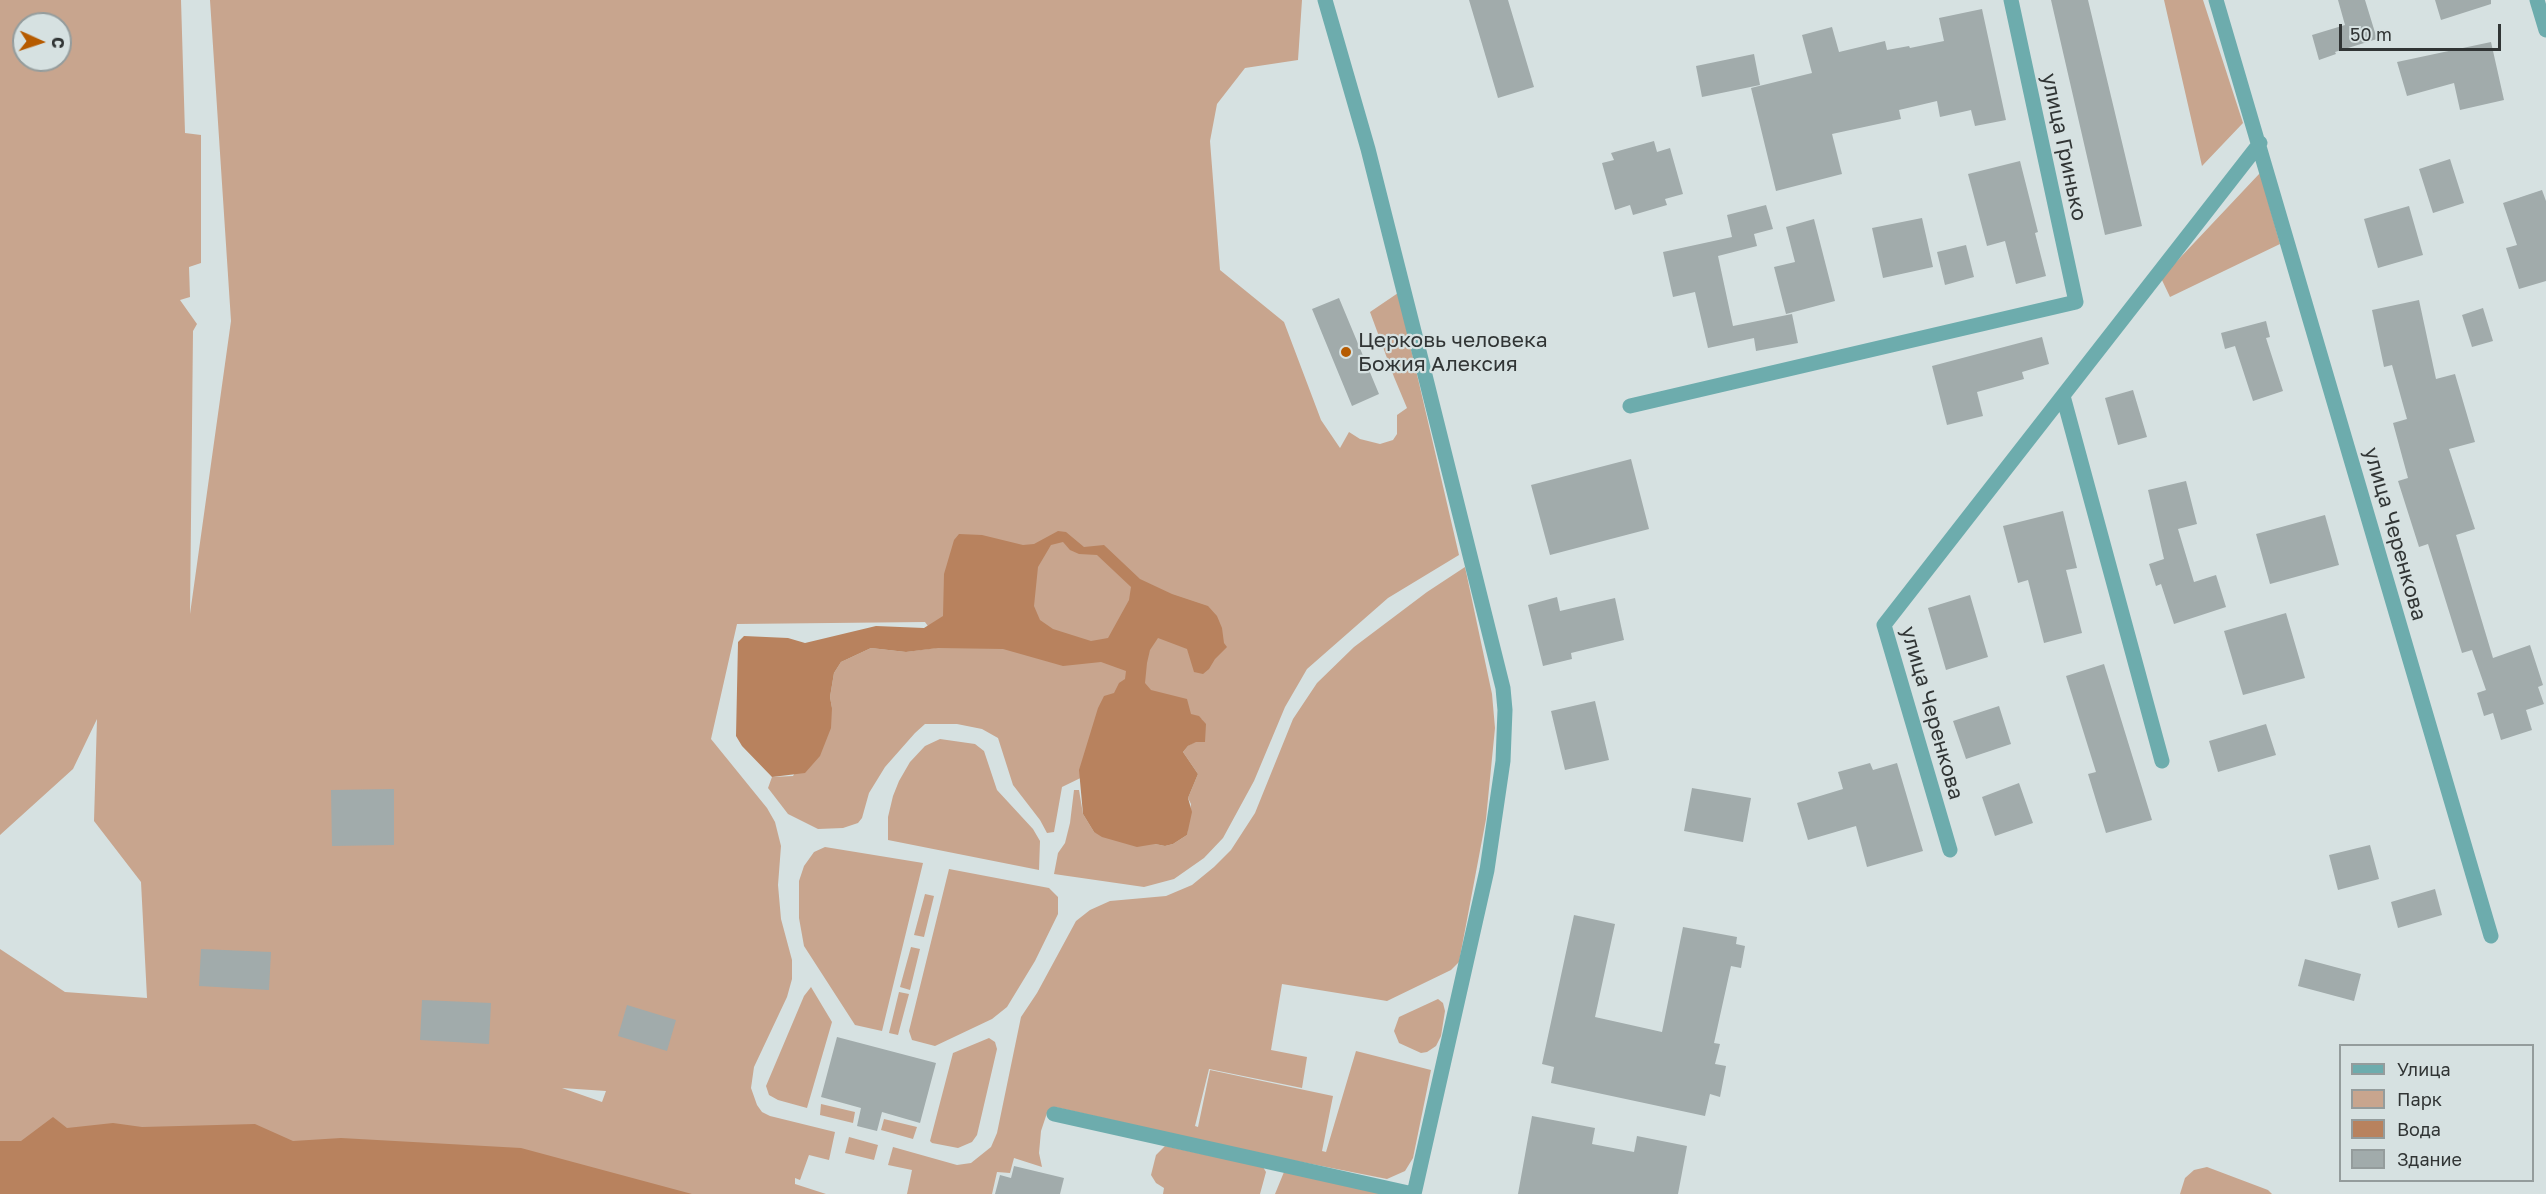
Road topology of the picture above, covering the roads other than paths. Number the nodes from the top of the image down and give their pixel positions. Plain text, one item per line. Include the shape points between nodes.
1 (1325, 0) edge
2 (2011, 0) edge
3 (2216, 0) edge
4 (2537, 0) edge
5 (2546, 30) edge
6 (2260, 143) junction
7 (2063, 396) junction
8 (1630, 406) dead end
9 (2162, 761) dead end
10 (1950, 850) dead end
11 (2491, 936) dead end
12 (1054, 1114) dead end
13 (1414, 1194) edge

1 - 13 street via 1368,149 1503,688 1505,710 1503,761 1487,870
2 - 8 street, улица Гринько via 2076,302
3 - 6 street, улица Черенкова
4 - 5 street
6 - 7 street, улица Черенкова
6 - 11 street, улица Черенкова
7 - 9 street
7 - 10 street, улица Черенкова via 1884,625
12 - 13 street

